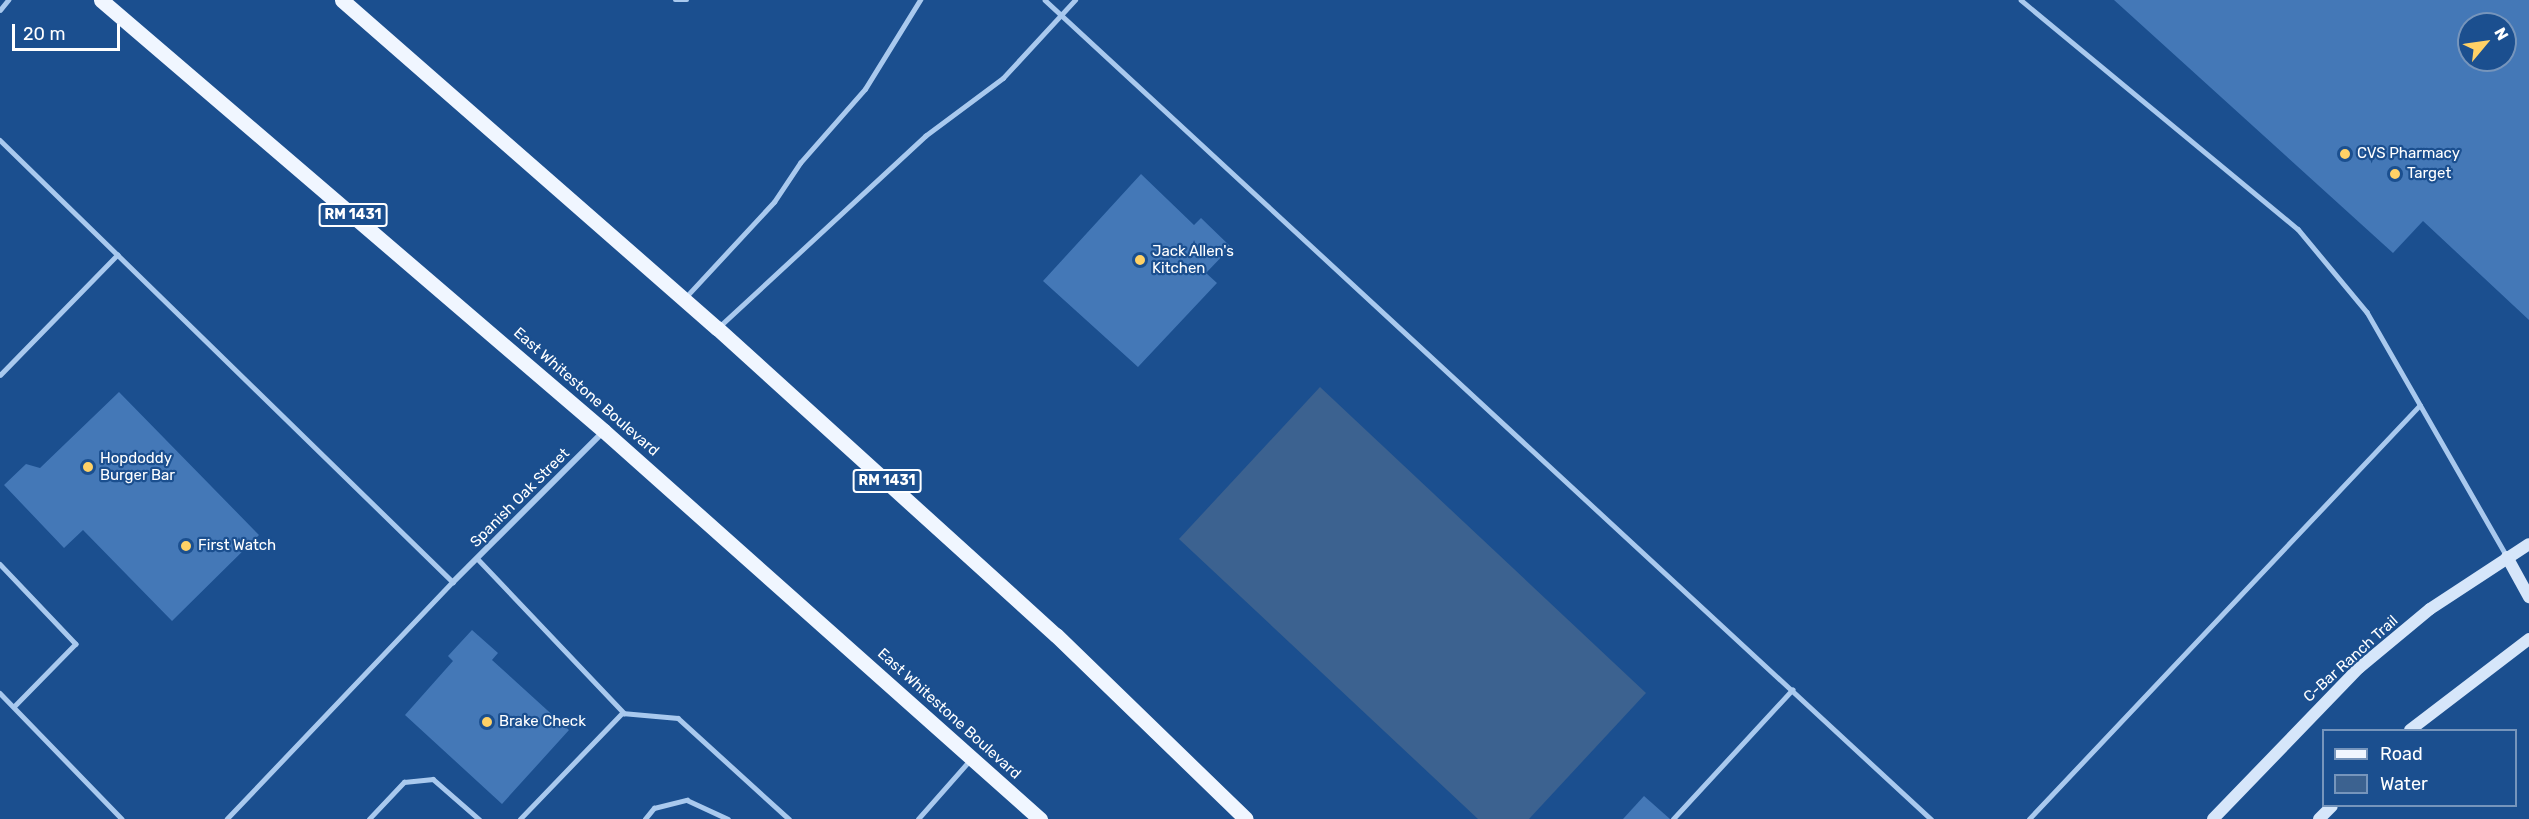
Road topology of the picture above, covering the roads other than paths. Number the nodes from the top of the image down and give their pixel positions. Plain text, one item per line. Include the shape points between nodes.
1 (8, 0) edge
2 (101, 0) edge
3 (342, 0) edge
4 (675, 0) edge
5 (687, 0) edge
6 (920, 0) edge
7 (1045, 0) edge
8 (1075, 0) edge
9 (2021, 0) edge
10 (0, 10) edge
11 (1061, 15) junction
12 (0, 140) edge
13 (117, 255) junction
14 (685, 298) junction
15 (717, 328) junction
16 (0, 375) edge
17 (2420, 405) junction
18 (604, 431) junction
19 (2529, 544) edge
20 (2507, 557) junction
21 (477, 558) junction
22 (0, 564) edge
23 (453, 582) junction
24 (2529, 597) edge
25 (2529, 639) edge
26 (1792, 690) junction
27 (0, 693) edge
28 (14, 707) junction
29 (624, 713) junction
30 (2411, 729) edge
31 (971, 759) junction
32 (2331, 807) edge
33 (122, 819) edge
34 (226, 819) edge
35 (369, 819) edge
36 (479, 819) edge
37 (520, 819) edge
38 (645, 819) edge
39 (728, 819) edge
40 (789, 819) edge
41 (918, 819) edge
42 (1040, 819) edge
43 (1246, 819) edge
44 (1673, 819) edge
45 (1931, 819) edge
46 (2029, 819) edge
47 (2213, 819) edge
48 (2319, 819) edge

1 - 10 lane
2 - 18 main road, East Whitestone Boulevard / RM 1431
3 - 14 main road, RM 1431
4 - 5 lane
6 - 14 lane via 865,89 800,163 774,202
7 - 11 lane
8 - 11 lane
9 - 17 lane via 2298,229 2367,312
11 - 15 lane via 1003,78 925,136
11 - 26 lane
12 - 13 lane
13 - 16 lane
13 - 23 lane
14 - 15 main road, RM 1431
15 - 43 main road, RM 1431 via 1056,634
17 - 20 lane
17 - 46 lane
18 - 21 street, Spanish Oak Street
18 - 31 main road, East Whitestone Boulevard / RM 1431
19 - 20 street, C-Bar Ranch Trail
20 - 24 street
20 - 47 street, C-Bar Ranch Trail via 2430,609 2359,668
21 - 23 street, Spanish Oak Street
21 - 29 lane
22 - 28 lane via 76,644
23 - 34 lane
25 - 30 street
26 - 44 lane
26 - 45 lane
27 - 28 lane
28 - 33 lane
29 - 37 lane
29 - 40 lane via 678,718
31 - 41 lane
31 - 42 main road, East Whitestone Boulevard / RM 1431
32 - 48 street
35 - 36 lane via 404,782 433,779
38 - 39 lane via 654,808 687,800

